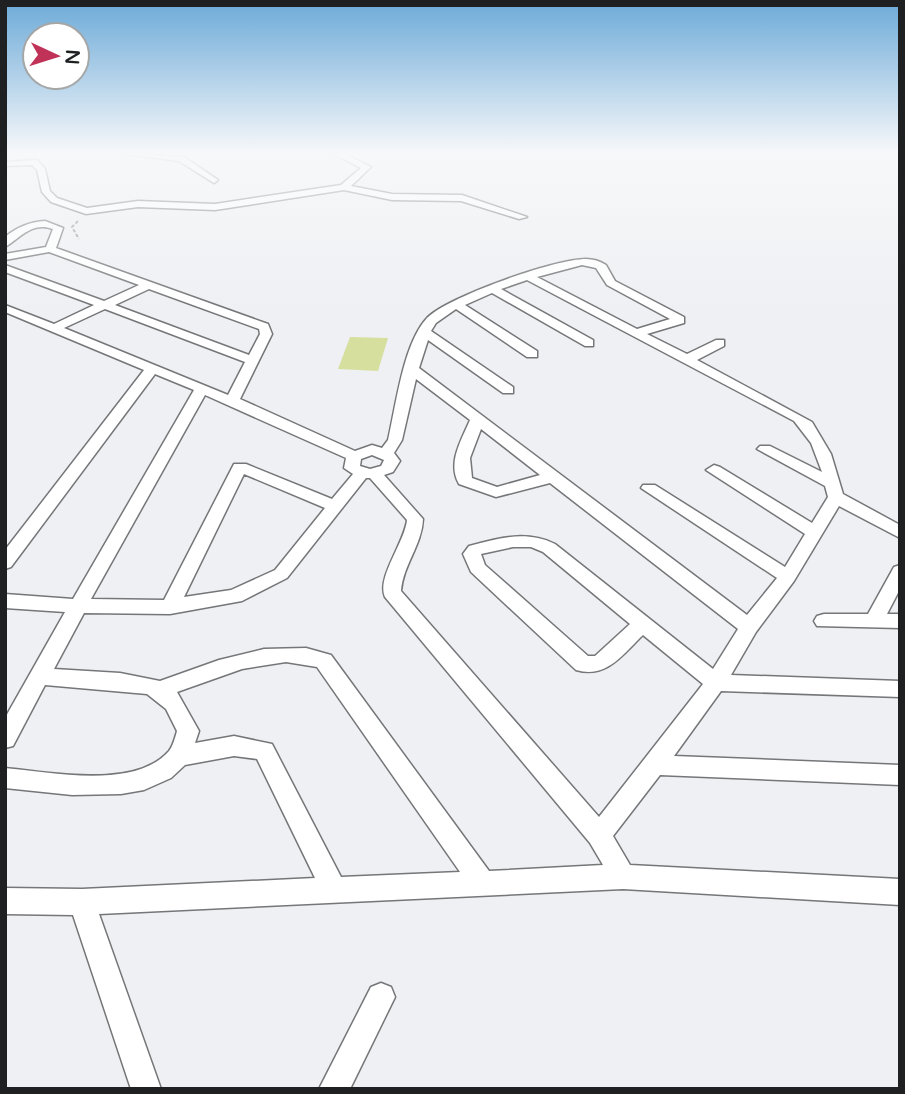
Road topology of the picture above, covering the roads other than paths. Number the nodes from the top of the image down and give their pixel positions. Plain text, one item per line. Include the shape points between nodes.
1 (66, 204) edge
2 (138, 204) edge
3 (139, 204) edge
4 (234, 204) edge
5 (481, 204) edge
6 (522, 217) dead end
7 (5, 244) edge
8 (50, 249) junction
9 (5, 257) edge
10 (5, 268) edge
11 (529, 276) junction
12 (149, 285) junction
13 (494, 290) junction
14 (102, 304) junction
15 (456, 304) junction
16 (5, 308) edge
17 (54, 328) junction
18 (425, 332) junction
19 (636, 334) junction
20 (589, 343) dead end
21 (720, 343) dead end
22 (532, 354) dead end
23 (252, 360) junction
24 (686, 360) junction
25 (151, 370) junction
26 (413, 370) junction
27 (201, 390) junction
28 (508, 390) dead end
29 (232, 401) junction
30 (477, 420) junction
31 (765, 449) dead end
32 (386, 453) junction
33 (355, 456) junction
34 (714, 470) dead end
35 (369, 473) junction
36 (552, 477) junction
37 (649, 488) dead end
38 (834, 491) junction
39 (334, 506) junction
40 (816, 532) junction
41 (900, 532) edge
42 (5, 563) edge
43 (900, 571) edge
44 (788, 577) junction
45 (5, 601) edge
46 (78, 606) junction
47 (170, 607) junction
48 (824, 621) dead end
49 (874, 621) junction
50 (900, 621) edge
51 (643, 624) junction
52 (750, 627) junction
53 (39, 676) junction
54 (716, 683) junction
55 (159, 690) junction
56 (900, 690) edge
57 (5, 739) edge
58 (179, 756) junction
59 (654, 765) junction
60 (900, 775) edge
61 (5, 778) edge
62 (599, 835) junction
63 (623, 877) junction
64 (483, 883) junction
65 (334, 890) junction
66 (900, 892) edge
67 (5, 901) edge
68 (82, 902) junction
69 (381, 997) dead end
70 (146, 1089) edge
71 (334, 1089) edge

1 - 2 street via 86,211
3 - 4 street
5 - 6 street
7 - 8 street via 16,231 56,225
8 - 9 street
8 - 12 street
10 - 14 street
11 - 13 street
11 - 19 street
11 - 19 street via 580,262 596,263 611,283 680,320
12 - 14 street
12 - 23 street via 264,327 266,334
13 - 15 street
13 - 20 street
14 - 17 street
14 - 23 street
15 - 18 street via 436,316
15 - 22 street
16 - 17 street
17 - 25 street
18 - 26 street
18 - 28 street
19 - 24 street
21 - 24 street
23 - 29 street
24 - 38 street via 807,424
25 - 27 street
25 - 42 street
26 - 30 street
26 - 32 street via 395,440
27 - 29 street
27 - 46 street
29 - 33 street
30 - 36 street
30 - 36 street via 460,471 465,481 496,492
31 - 38 street
32 - 33 street via 372,450
32 - 35 street via 391,466
33 - 35 street via 352,468
34 - 40 street
35 - 39 street
35 - 62 street via 415,520 391,577 392,592
36 - 52 street
37 - 44 street
38 - 40 street
38 - 41 street
39 - 47 street via 281,574 236,596
39 - 47 street via 240,467
40 - 44 street
43 - 49 street
44 - 52 street
45 - 46 street
46 - 47 street
46 - 53 street
48 - 49 street
49 - 50 street
51 - 51 street via 536,540 524,539 472,554 477,569 583,664 600,664
51 - 54 street
52 - 54 street
53 - 55 street
53 - 57 street
54 - 56 street
54 - 59 street
55 - 58 street via 178,708 188,731
55 - 64 street via 250,660 310,653 324,661
58 - 61 street via 156,776 124,785
58 - 65 street via 234,746 264,751
59 - 60 street
59 - 62 street
62 - 63 street
63 - 64 street
63 - 66 street
64 - 65 street
65 - 68 street
67 - 68 street
68 - 70 street
69 - 71 street

